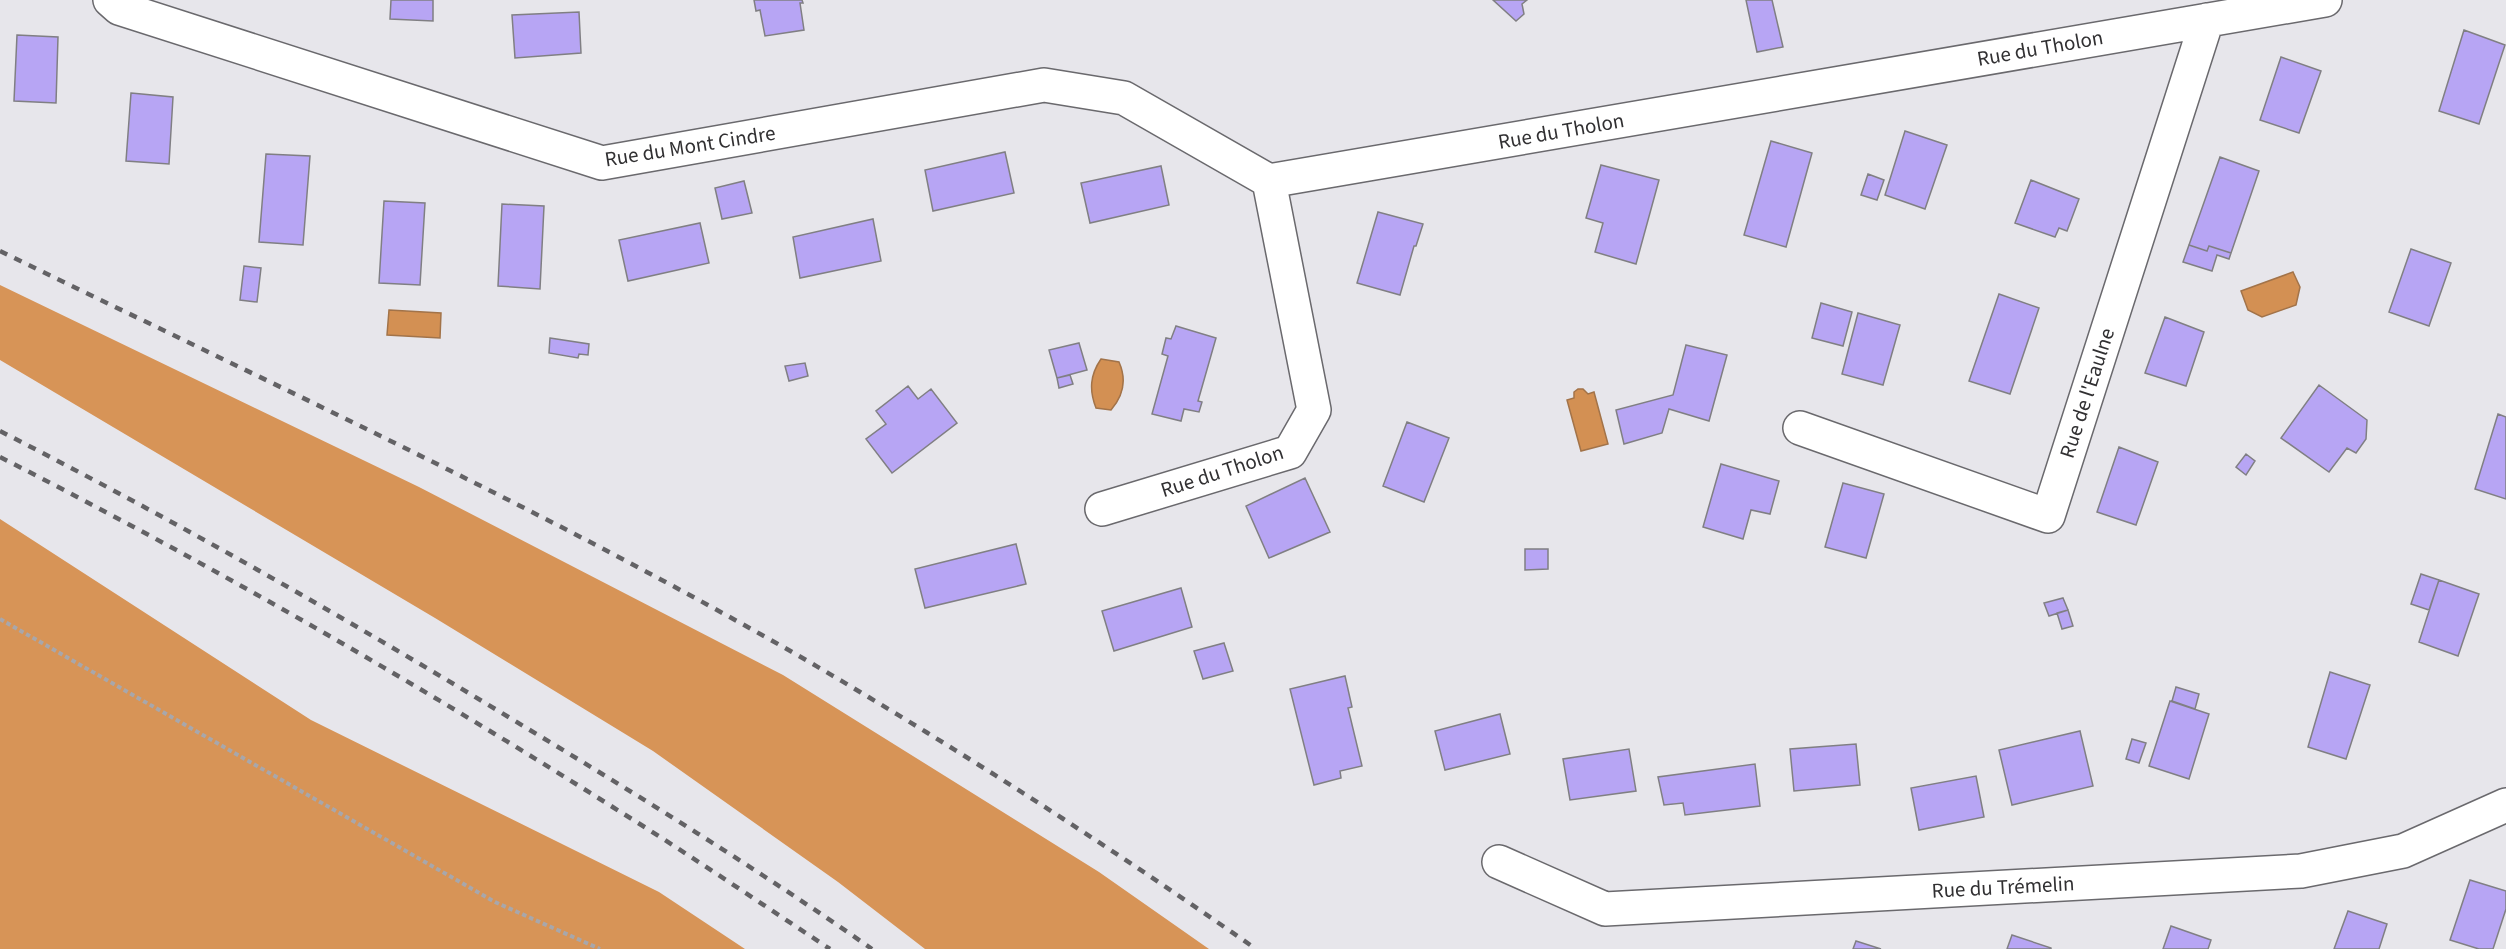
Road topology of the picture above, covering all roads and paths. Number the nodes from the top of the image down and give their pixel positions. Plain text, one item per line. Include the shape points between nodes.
1 (110, 0) edge
2 (2325, 0) edge
3 (2207, 20) junction
4 (1269, 181) junction
5 (1800, 428) dead end
6 (1102, 509) dead end
7 (0, 619) edge
8 (2506, 806) edge
9 (1499, 862) dead end
10 (600, 949) edge

1 - 4 street, Rue du Mont Cindre via 119,9 602,163 1044,85 1124,98
2 - 3 street, Rue du Tholon
3 - 4 street, Rue du Tholon
3 - 5 street, Rue de l'Eaulne via 2048,516
4 - 6 street, Rue du Tholon via 1314,410 1290,452
7 - 10 path via 495,902
8 - 9 street, Rue du Trémelin via 2403,851 2290,872 1605,909

